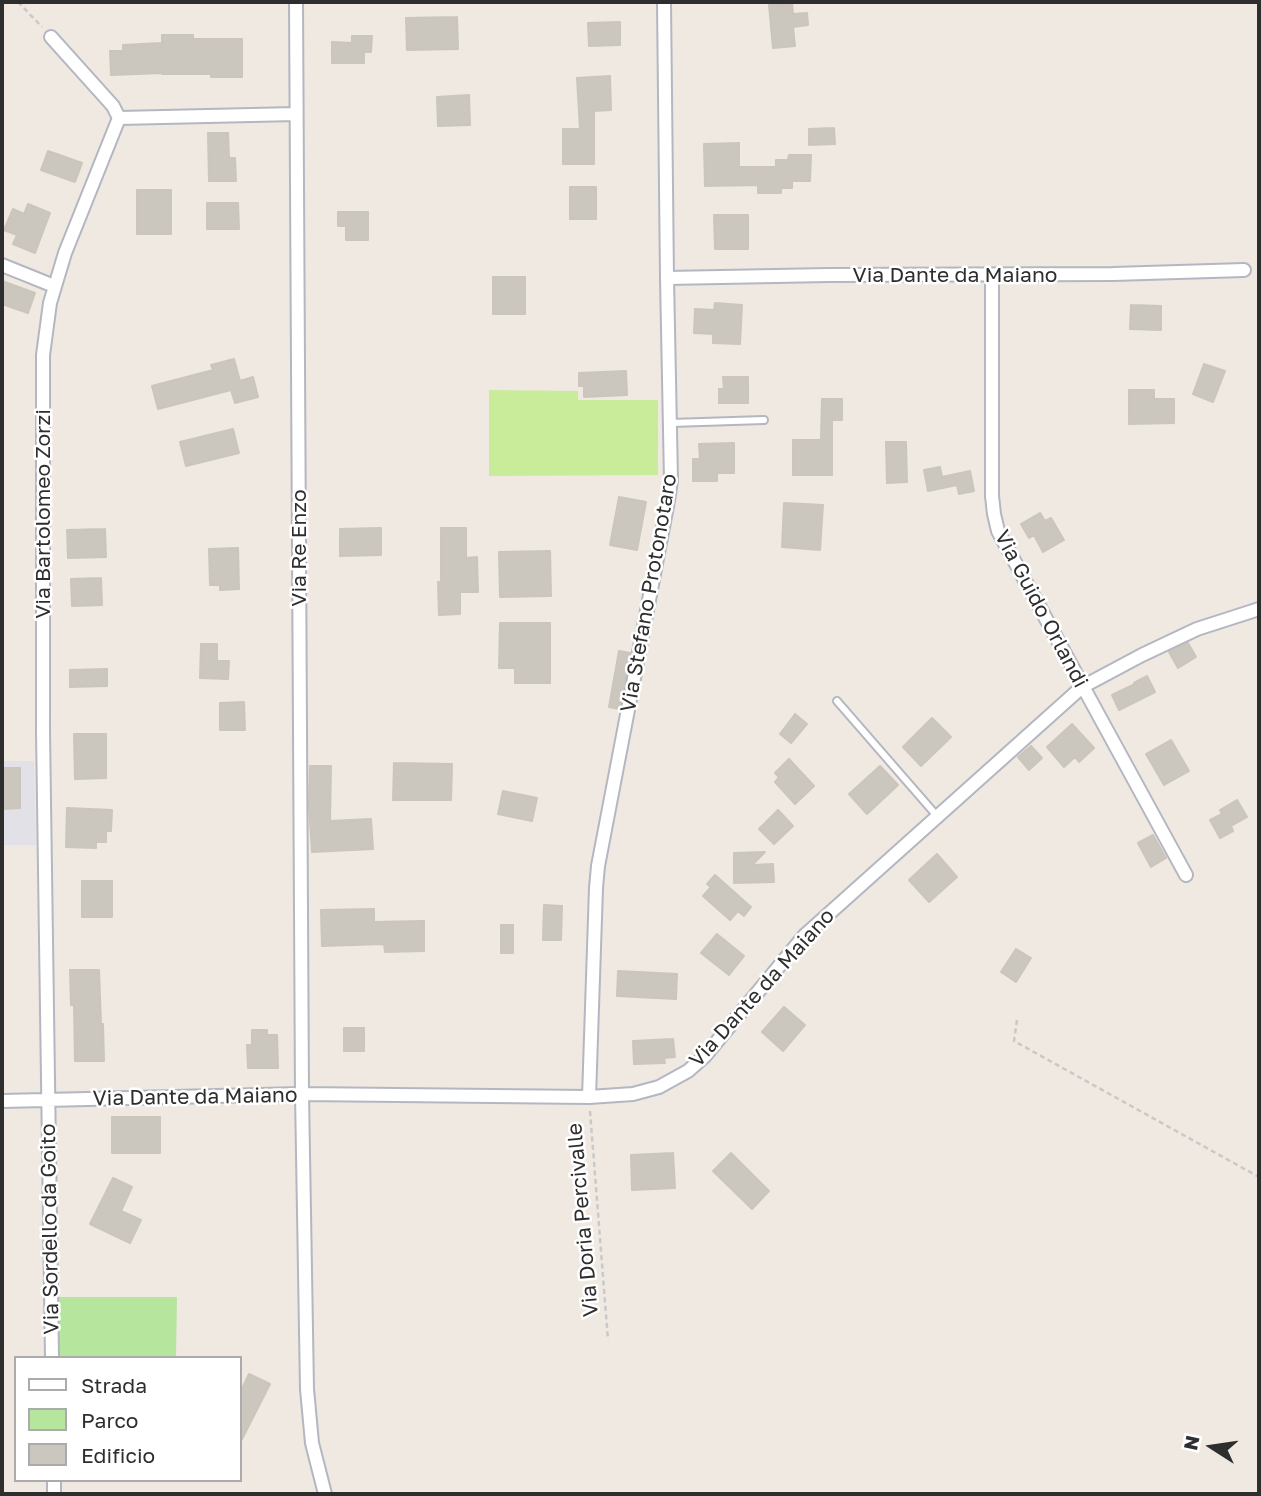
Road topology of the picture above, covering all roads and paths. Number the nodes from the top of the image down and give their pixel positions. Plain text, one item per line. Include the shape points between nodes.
1 (19, 2) edge
2 (296, 2) edge
3 (664, 2) edge
4 (51, 37) joint
5 (296, 114) junction
6 (119, 118) junction
7 (2, 265) edge
8 (1244, 271) dead end
9 (992, 275) junction
10 (667, 278) junction
11 (54, 286) junction
12 (764, 420) dead end
13 (671, 423) junction
14 (1259, 610) edge
15 (1082, 687) junction
16 (837, 701) dead end
17 (938, 816) junction
18 (1186, 875) dead end
19 (1017, 1020) dead end
20 (302, 1094) junction
21 (589, 1097) junction
22 (48, 1100) junction
23 (2, 1101) edge
24 (1259, 1177) edge
25 (608, 1340) dead end
26 (52, 1356) edge
27 (325, 1494) edge

1 - 4 path
2 - 5 street, Via Re Enzo
3 - 10 street, Via Stefano Protonotaro
4 - 6 street
5 - 6 street
5 - 20 street, Via Re Enzo
6 - 11 street, Via Bartolomeo Zorzi
7 - 11 street
8 - 9 street, Via Dante da Maiano
9 - 10 street, Via Dante da Maiano
9 - 15 street, Via Guido Orlandi via 994,514 1002,539
10 - 13 street, Via Stefano Protonotaro
11 - 22 street, Via Bartolomeo Zorzi via 43,355
12 - 13 lane
13 - 21 street, Via Stefano Protonotaro via 668,501 598,866
14 - 15 street, Via Dante da Maiano via 1197,629
15 - 17 street, Via Dante da Maiano
15 - 18 street, Via Guido Orlandi
16 - 17 lane
17 - 21 street, Via Dante da Maiano via 804,936 688,1071 659,1087 633,1094
19 - 24 path via 1014,1041
20 - 21 street, Via Dante da Maiano
20 - 22 street, Via Dante da Maiano
20 - 27 street, Via Re Enzo via 307,1408
21 - 25 path, Via Doria Percivalle
22 - 23 street, Via Dante da Maiano
22 - 26 street, Via Sordello da Goito

